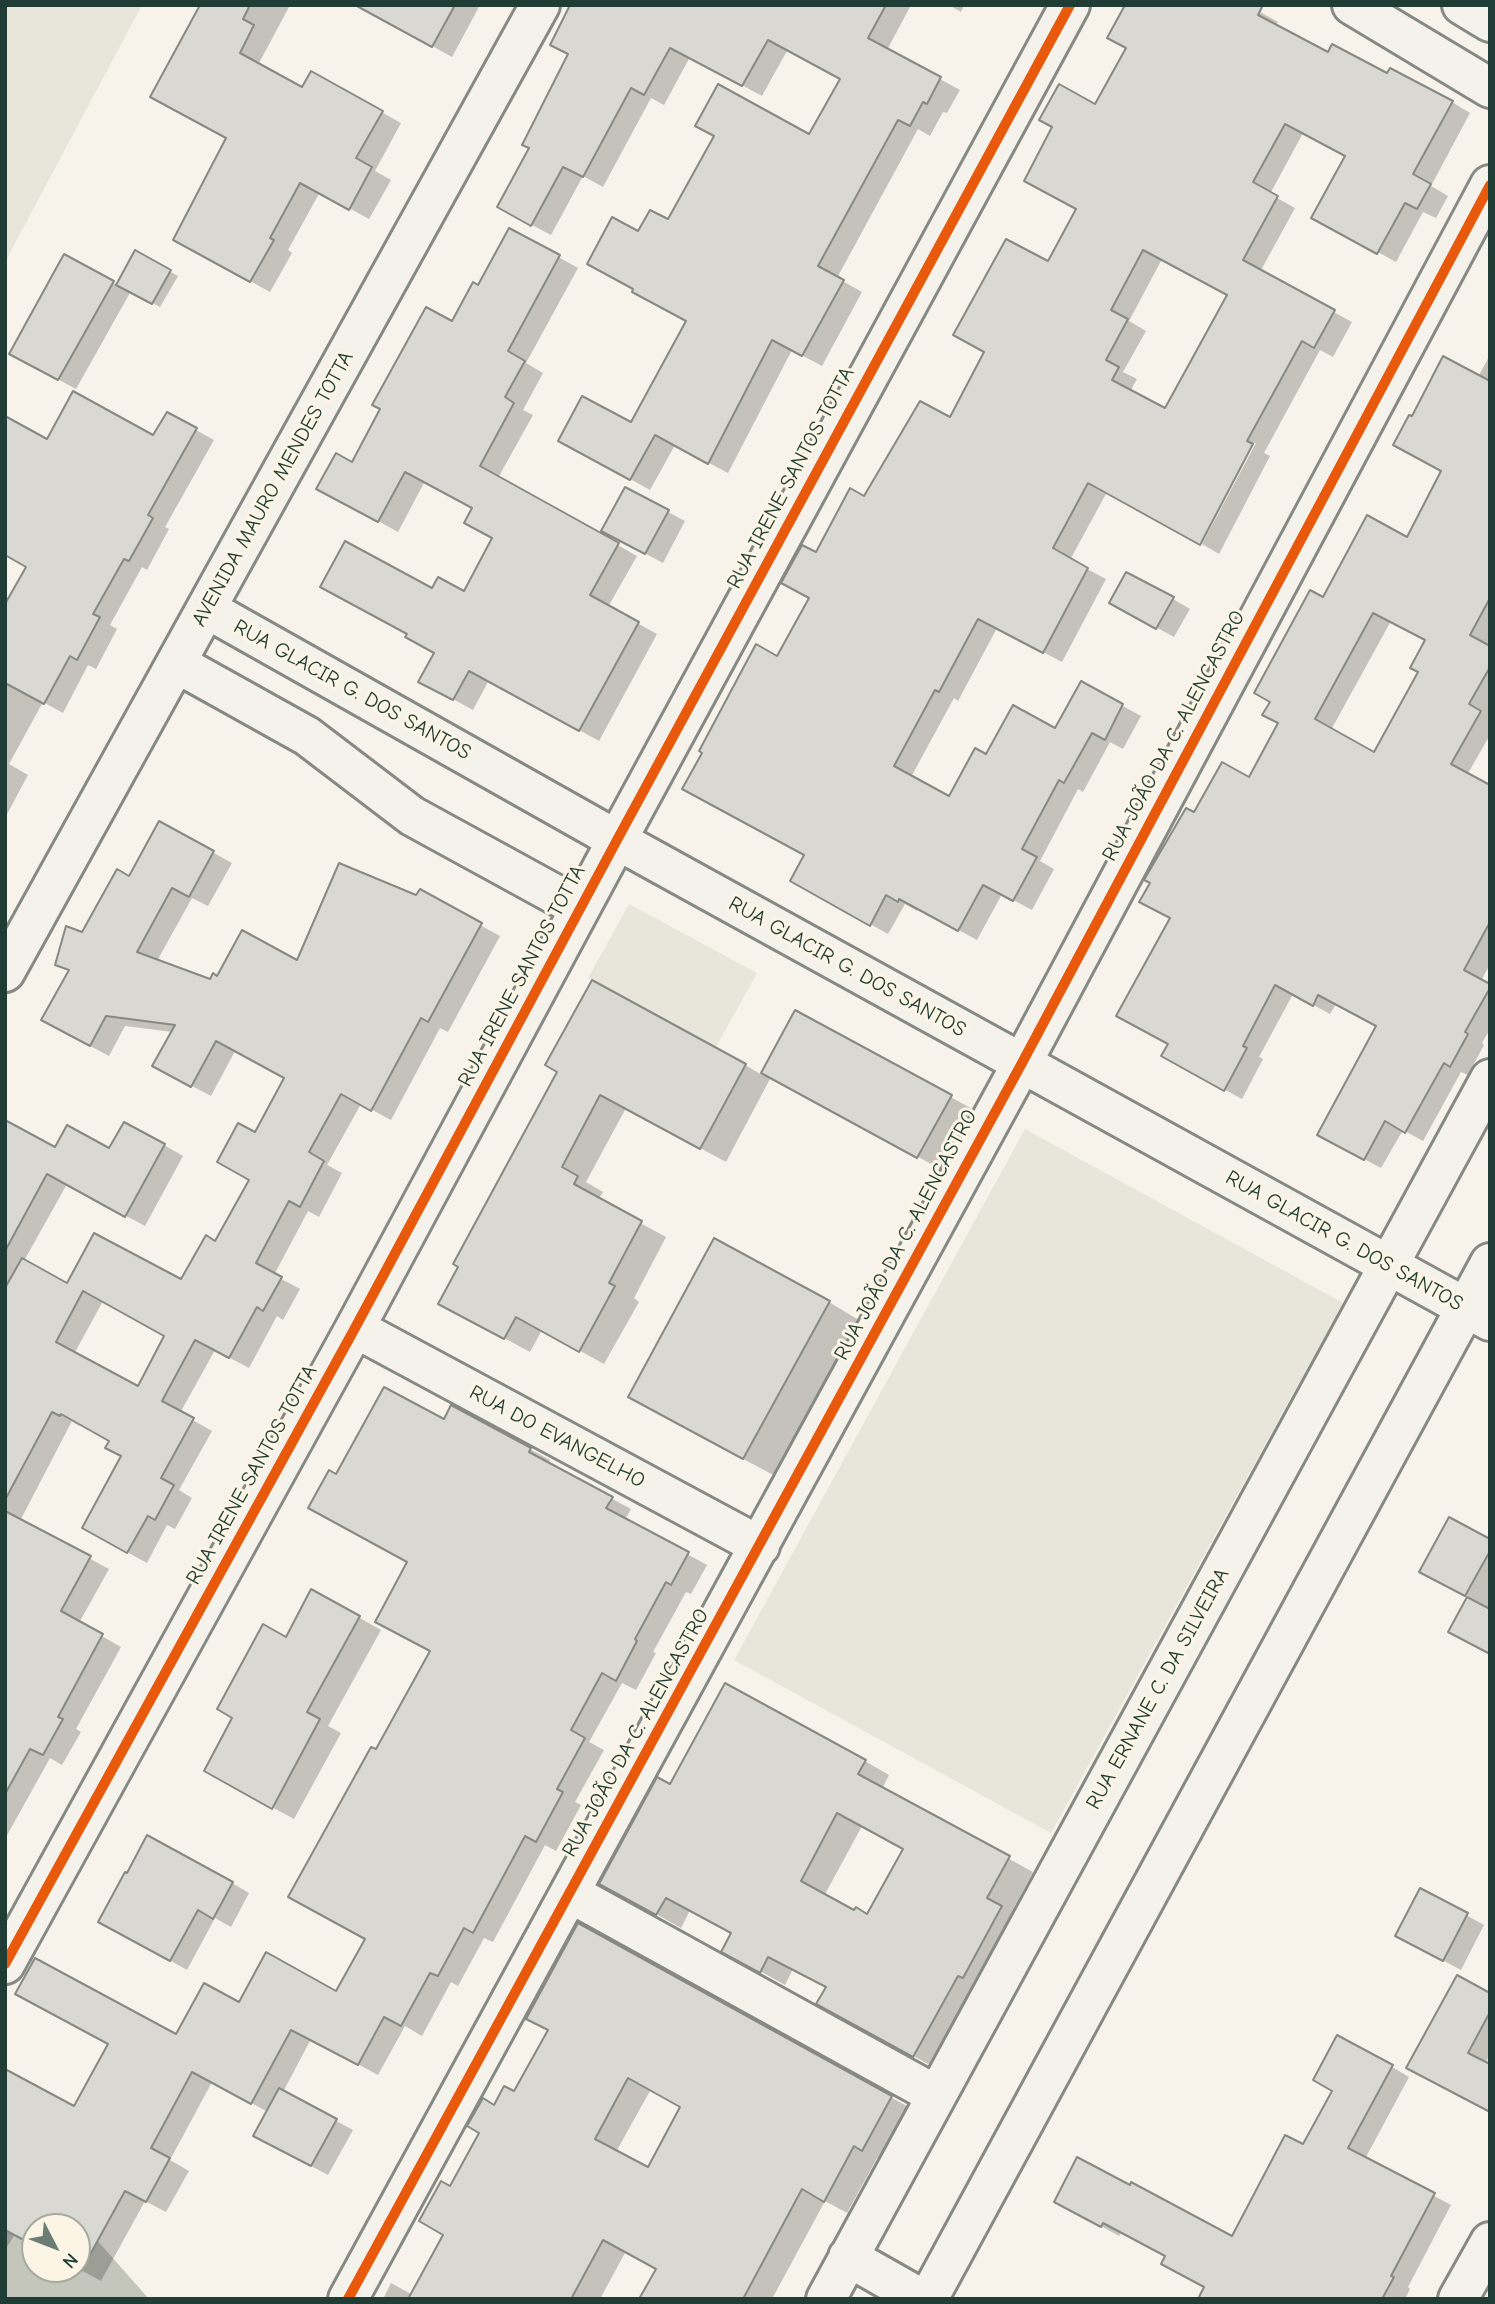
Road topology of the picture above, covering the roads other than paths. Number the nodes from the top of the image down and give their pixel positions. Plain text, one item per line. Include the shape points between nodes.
1 (540, 5) edge
2 (1070, 5) edge
3 (1352, 5) edge
4 (1462, 5) edge
5 (1490, 22) edge
6 (1490, 88) edge
7 (1490, 185) edge
8 (207, 608) junction
9 (176, 663) junction
10 (617, 840) junction
11 (580, 908) junction
12 (5, 972) edge
13 (1021, 1063) junction
14 (1490, 1079) edge
15 (1490, 1263) edge
16 (1388, 1266) junction
17 (1478, 1315) edge
18 (355, 1328) junction
19 (760, 1546) junction
20 (570, 1893) junction
21 (5, 1964) edge
22 (936, 2095) junction
23 (1490, 2242) edge
24 (848, 2257) junction
25 (348, 2299) edge
26 (825, 2299) edge
27 (922, 2299) edge
28 (928, 2299) edge
29 (1458, 2299) edge

1 - 8 street, AVENIDA MAURO MENDES TOTTA
2 - 10 street, RUA IRENE SANTOS TOTTA
3 - 6 street
4 - 5 street
7 - 13 street, RUA JOÃO DA C. ALENCASTRO
8 - 9 street, AVENIDA MAURO MENDES TOTTA
8 - 10 street, RUA GLACIR G. DOS SANTOS
9 - 11 street via 307,736 412,816
9 - 12 street, AVENIDA MAURO MENDES TOTTA
10 - 11 street, RUA IRENE SANTOS TOTTA
10 - 13 street, RUA GLACIR G. DOS SANTOS
11 - 18 street, RUA IRENE SANTOS TOTTA
13 - 16 street, RUA GLACIR G. DOS SANTOS
13 - 19 street, RUA JOÃO DA C. ALENCASTRO
14 - 16 street, RUA ERNANE C. DA SILVEIRA
15 - 17 street
16 - 17 street, RUA GLACIR G. DOS SANTOS
16 - 22 street, RUA ERNANE C. DA SILVEIRA
17 - 28 street
18 - 19 street, RUA DO EVANGELHO
18 - 21 street, RUA IRENE SANTOS TOTTA
19 - 20 street, RUA JOÃO DA C. ALENCASTRO
20 - 22 street
20 - 25 street, RUA JOÃO DA C. ALENCASTRO
22 - 24 street, RUA ERNANE C. DA SILVEIRA
23 - 29 street
24 - 26 street, RUA ERNANE C. DA SILVEIRA
24 - 27 street

